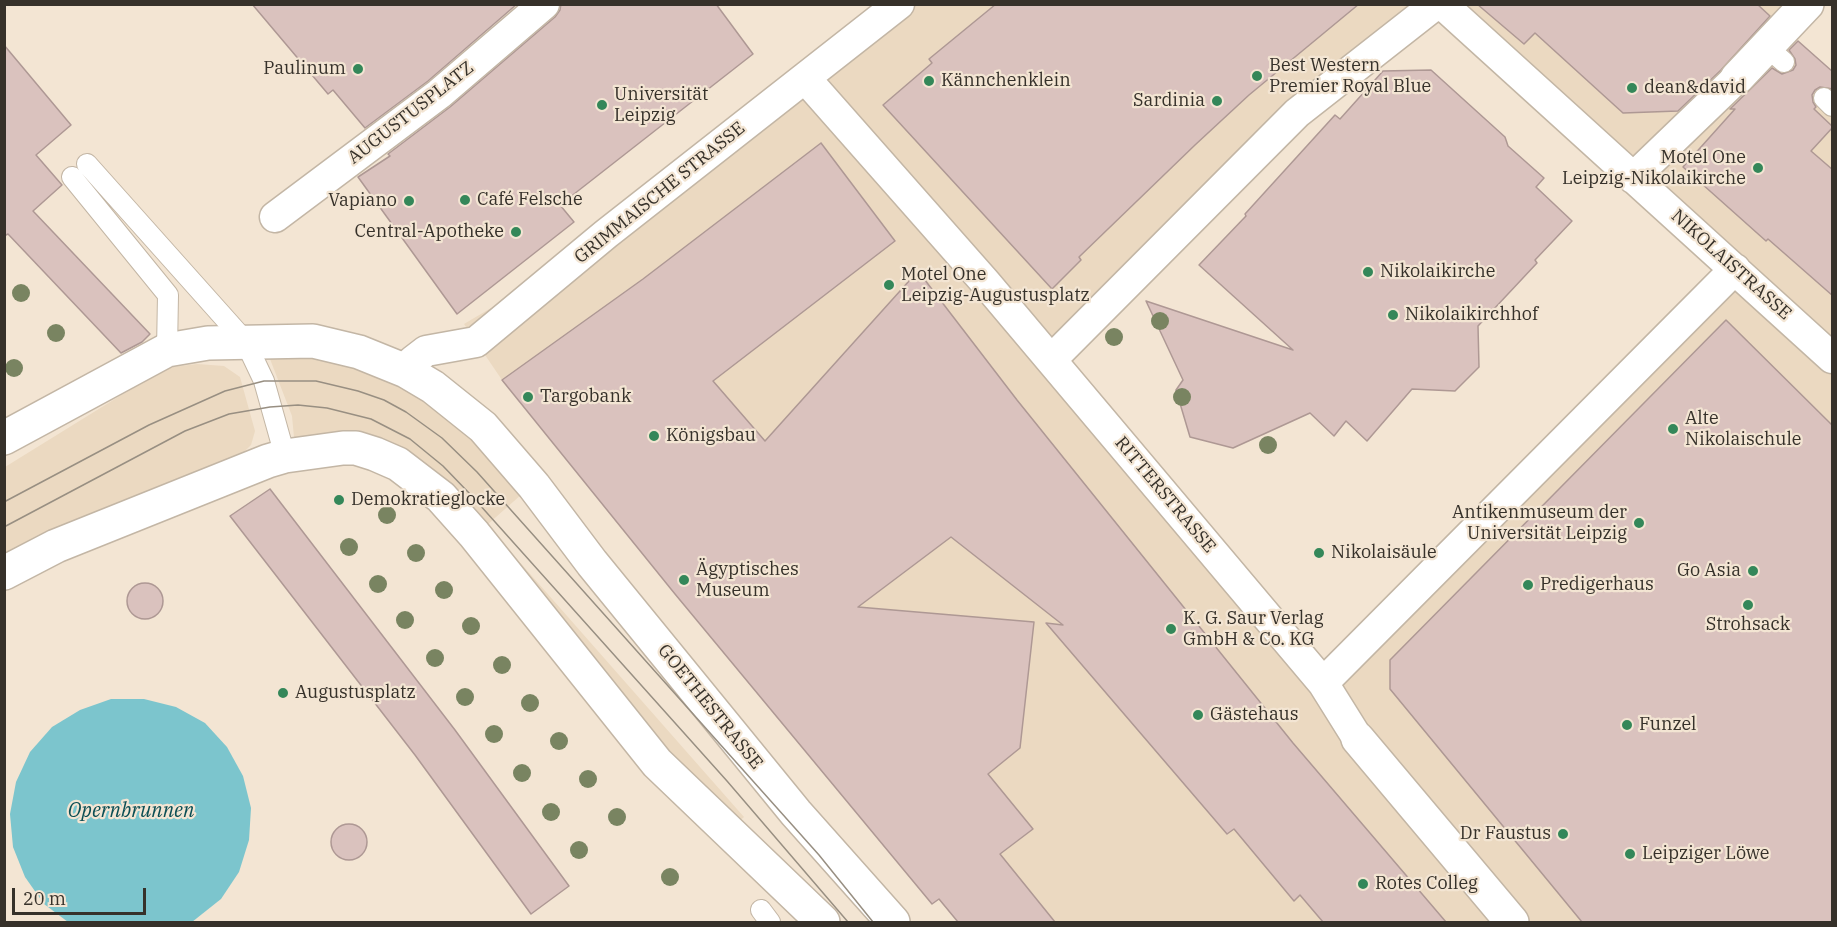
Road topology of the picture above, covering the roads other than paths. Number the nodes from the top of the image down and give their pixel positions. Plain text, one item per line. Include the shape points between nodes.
1 (544, 4) edge
2 (900, 4) edge
3 (1436, 4) edge
4 (1442, 4) edge
5 (1807, 4) edge
6 (805, 78) junction
7 (1737, 78) joint
8 (87, 164) dead end
9 (72, 177) dead end
10 (1633, 178) junction
11 (275, 217) dead end
12 (1736, 269) junction
13 (245, 341) junction
14 (167, 350) junction
15 (1833, 358) edge
16 (1051, 360) junction
17 (413, 362) dead end
18 (4, 438) edge
19 (285, 456) junction
20 (4, 573) edge
21 (1323, 683) junction
22 (1358, 739) joint
23 (823, 922) edge
24 (893, 922) edge
25 (1512, 922) edge

1 - 11 street, AUGUSTUSPLATZ via 440,94
2 - 6 street, GRIMMAISCHE STRASSE
3 - 16 street via 1297,113
4 - 10 street, NIKOLAISTRASSE
5 - 7 street via 1776,55
6 - 16 street, RITTERSTRASSE
6 - 17 street, GRIMMAISCHE STRASSE via 476,342 426,351
7 - 10 street
8 - 13 lane
9 - 14 lane via 168,294
10 - 12 street, NIKOLAISTRASSE
12 - 15 street, NIKOLAISTRASSE
12 - 21 street
13 - 14 street via 208,342
13 - 19 lane via 264,381
13 - 24 street, GOETHESTRASSE via 313,341 359,352 406,371 469,414 534,486 773,786
14 - 18 street
16 - 21 street, RITTERSTRASSE
19 - 20 street via 56,546
19 - 23 street via 356,448 399,464 441,497 657,763
21 - 22 street, RITTERSTRASSE
22 - 25 street, RITTERSTRASSE

